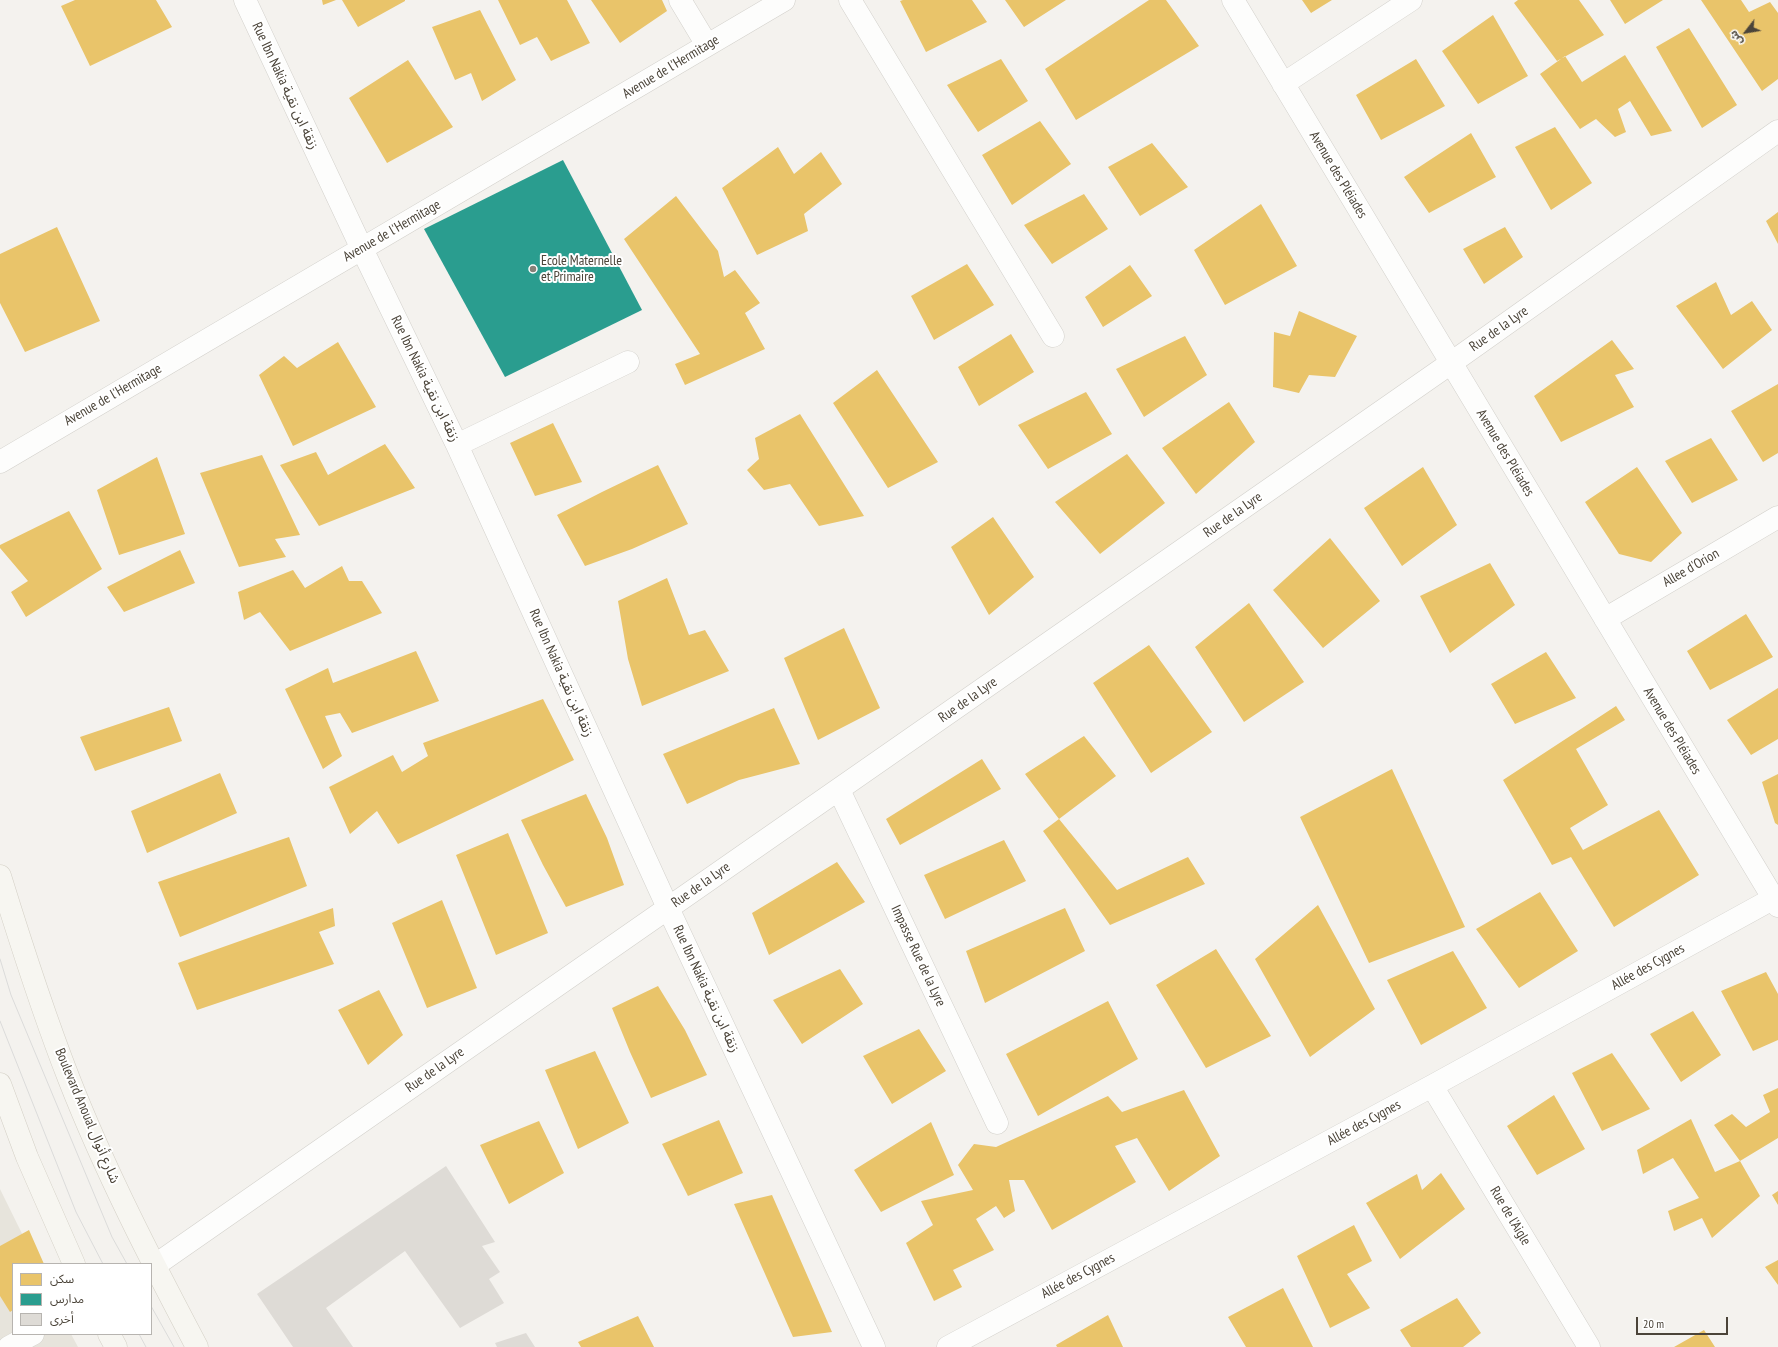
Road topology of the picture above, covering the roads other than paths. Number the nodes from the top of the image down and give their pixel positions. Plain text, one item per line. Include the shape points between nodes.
1 (245, 0) edge
2 (680, 0) edge
3 (784, 0) edge
4 (850, 0) edge
5 (1233, 0) edge
6 (1411, 0) edge
7 (707, 45) junction
8 (1283, 84) junction
9 (1778, 131) edge
10 (362, 249) junction
11 (1053, 336) dead end
12 (628, 362) dead end
13 (1451, 363) junction
14 (457, 445) junction
15 (0, 462) edge
16 (1778, 517) edge
17 (1605, 619) junction
18 (839, 790) junction
19 (0, 876) edge
20 (1776, 900) edge
21 (668, 908) junction
22 (0, 1084) edge
23 (1432, 1086) junction
24 (997, 1123) dead end
25 (74, 1263) edge
26 (154, 1266) junction
27 (31, 1335) edge
28 (110, 1335) edge
29 (9, 1347) edge
30 (116, 1347) edge
31 (197, 1347) edge
32 (874, 1347) edge
33 (948, 1347) edge
34 (1589, 1347) edge

1 - 10 street, Rue Ibn Nakia زنقة ابن نقية
2 - 7 street
3 - 7 street, Avenue de l'Hermitage
4 - 11 street
5 - 8 street, Avenue des Pléiades
6 - 8 street
7 - 10 street, Avenue de l'Hermitage
8 - 13 street, Avenue des Pléiades
9 - 13 street, Rue de la Lyre
10 - 14 street, Rue Ibn Nakia زنقة ابن نقية
10 - 15 street, Avenue de l'Hermitage
12 - 14 street
13 - 17 street, Avenue des Pléiades
13 - 18 street, Rue de la Lyre
14 - 21 street, Rue Ibn Nakia زنقة ابن نقية
16 - 17 street, Allee d'Orion
17 - 20 street, Avenue des Pléiades
18 - 21 street, Rue de la Lyre
18 - 24 street, Impasse Rue de la Lyre
19 - 26 street, Boulevard Anoual شارع أنوال via 38,994 70,1080
20 - 23 street, Allée des Cygnes
21 - 26 street, Rue de la Lyre
21 - 32 street, Rue Ibn Nakia زنقة ابن نقية
22 - 25 street via 27,1157
23 - 33 street, Allée des Cygnes
23 - 34 street, Rue de l'Aigle
26 - 31 street, Boulevard Anoual شارع أنوال
27 - 29 street
28 - 30 street

